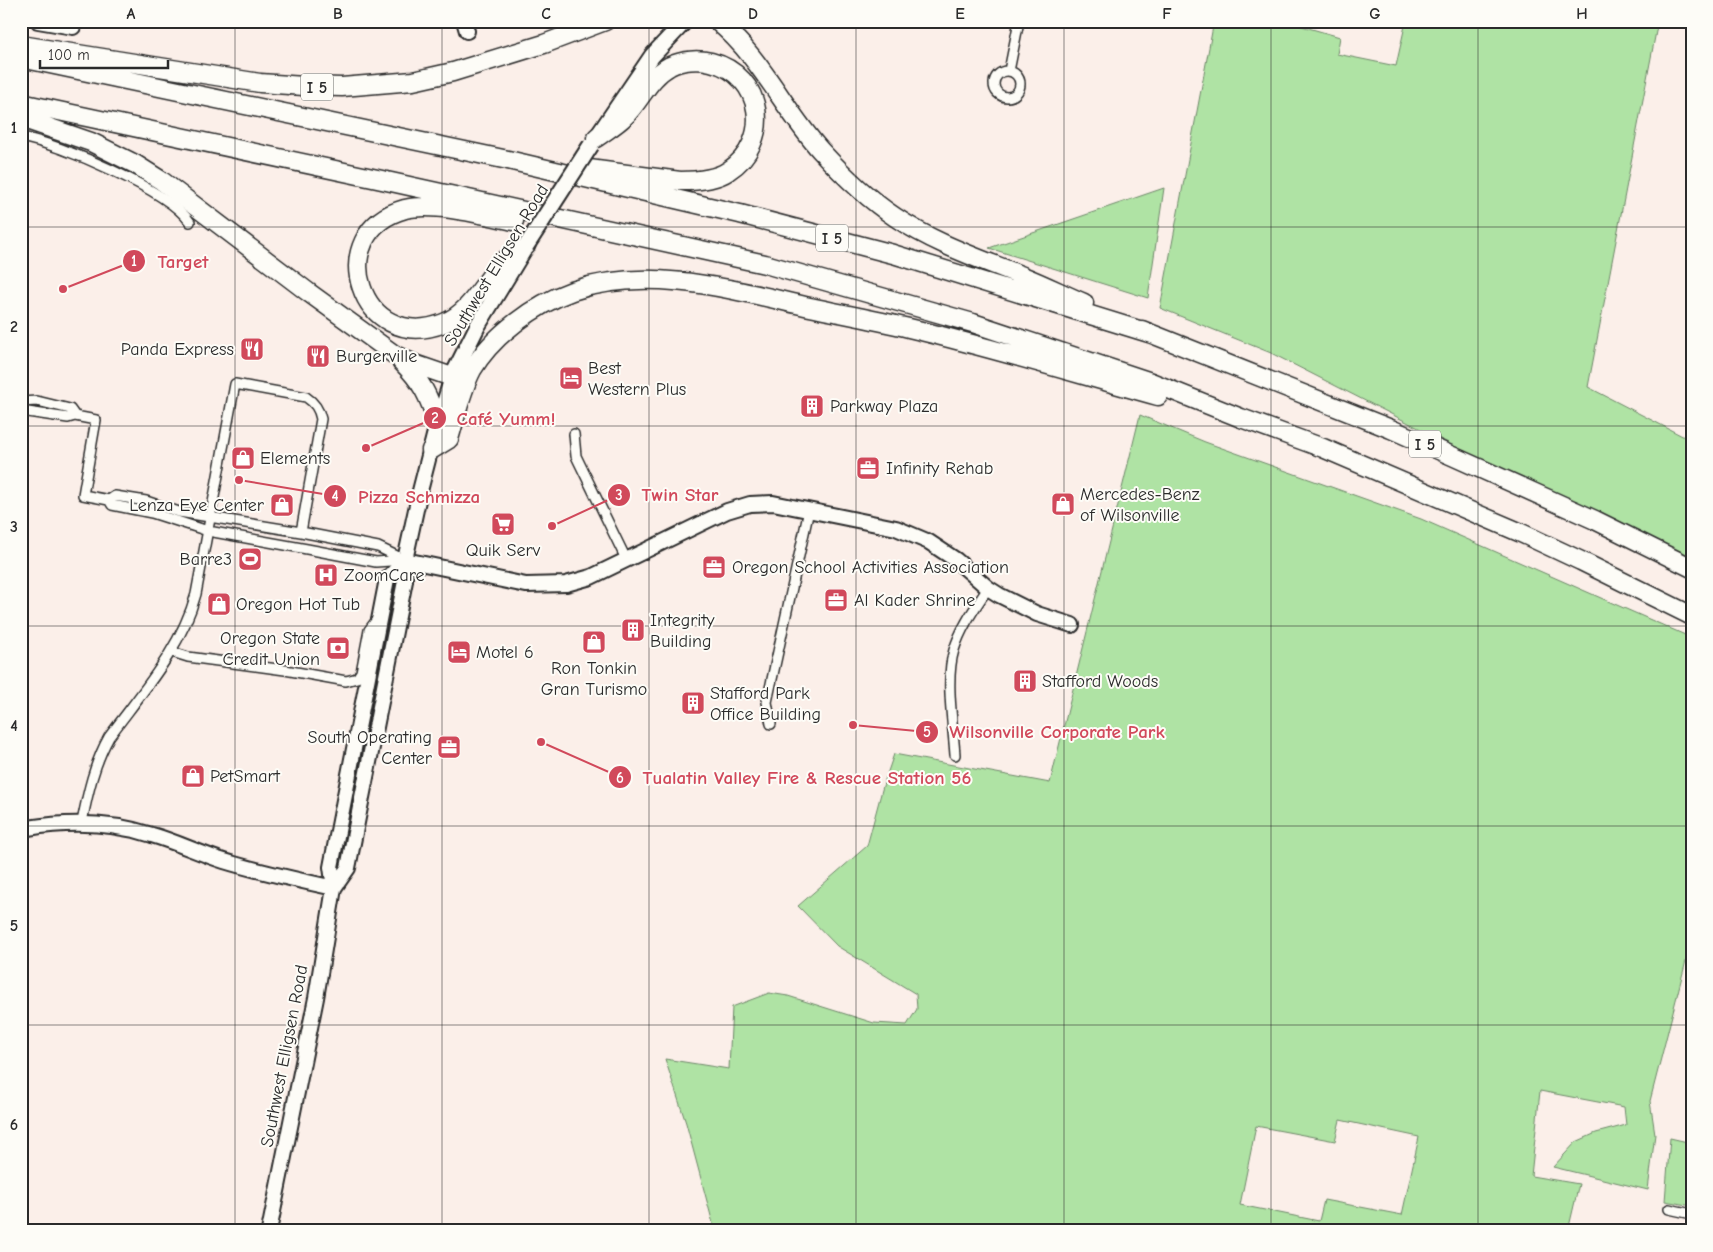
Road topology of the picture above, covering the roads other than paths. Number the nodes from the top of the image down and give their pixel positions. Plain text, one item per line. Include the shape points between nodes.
1 (38, 21) edge
2 (606, 21) edge
3 (685, 21) edge
4 (717, 21) edge
5 (1018, 21) edge
6 (73, 24) edge
7 (21, 45) edge
8 (21, 58) edge
9 (1009, 71) dead end
10 (21, 104) edge
11 (21, 118) edge
12 (21, 137) edge
13 (594, 142) junction
14 (508, 160) junction
15 (190, 222) dead end
16 (649, 239) junction
17 (526, 246) junction
18 (1152, 334) junction
19 (395, 355) junction
20 (452, 377) junction
21 (21, 402) edge
22 (21, 411) edge
23 (76, 416) junction
24 (1241, 418) junction
25 (438, 424) junction
26 (574, 434) dead end
27 (431, 450) junction
28 (109, 500) junction
29 (808, 510) junction
30 (210, 518) junction
31 (208, 530) junction
32 (301, 532) junction
33 (626, 559) junction
34 (405, 560) junction
35 (1692, 568) edge
36 (988, 588) junction
37 (380, 616) junction
38 (1692, 616) edge
39 (1072, 625) dead end
40 (172, 652) junction
41 (771, 724) dead end
42 (955, 755) dead end
43 (82, 822) junction
44 (24, 829) edge
45 (334, 888) junction
46 (1669, 1209) dead end
47 (1692, 1214) edge
48 (269, 1231) edge

1 - 6 main road
2 - 7 highway, I 5 via 453,72 413,81 342,87 260,83
3 - 13 main road, Southwest Elligsen Road via 652,56
4 - 18 highway, I 5 via 746,50 820,150 858,188 895,217 935,240
5 - 9 street
8 - 14 highway, I 5
10 - 16 highway, I 5
11 - 19 highway via 91,142 162,181
12 - 15 street via 52,145 121,175 170,202
13 - 14 highway, I 5 via 625,117 661,72 684,62 705,61 732,71 748,88 757,108 753,142 742,160 727,173 705,179 680,181
13 - 17 main road, Southwest Elligsen Road, bridge
14 - 18 highway, I 5 via 740,214 893,254
16 - 17 highway, I 5 via 578,232 450,210 406,209 381,221 368,235 358,261 358,279 364,296 379,315 410,328 431,327 452,319 462,311 499,266
16 - 24 highway, I 5 via 765,264 973,323 1151,382
17 - 20 main road, Southwest Elligsen Road via 478,325
18 - 35 highway, I 5 via 1450,455 1596,520
19 - 20 highway
19 - 25 highway via 416,375
20 - 25 main road, Southwest Elligsen Road
21 - 23 street via 70,409
22 - 23 street via 68,418
23 - 28 street via 96,420 82,496
24 - 27 highway, I 5 via 908,328 690,283 636,280 610,282 570,292 538,308 494,341 482,355 465,386 449,439
24 - 38 highway, I 5 via 1404,482 1581,560
25 - 27 main road, Southwest Elligsen Road
26 - 33 street via 576,456
27 - 34 main road, Southwest Elligsen Road
28 - 30 street via 115,496 146,501
28 - 31 street via 112,505
29 - 33 main road via 773,503 750,504 727,511
29 - 36 main road via 885,525 919,537 956,560
29 - 41 street via 768,702
30 - 31 street
30 - 32 street
30 - 32 street via 235,384 306,397 317,408 321,419
31 - 34 street via 376,562
31 - 40 street via 196,594
32 - 34 street via 378,547
33 - 34 main road via 591,577 553,586 526,585
34 - 37 main road, Southwest Elligsen Road via 387,579
34 - 45 main road, Southwest Elligsen Road via 405,581 348,868
36 - 39 main road via 1032,612
36 - 42 street via 965,623 954,650 950,680
37 - 40 street via 369,630 361,672 357,678 346,681
37 - 45 main road, Southwest Elligsen Road via 332,867
40 - 43 street via 101,752
43 - 44 main road
43 - 45 main road via 141,832 232,863
45 - 48 main road, Southwest Elligsen Road via 316,998
46 - 47 street

